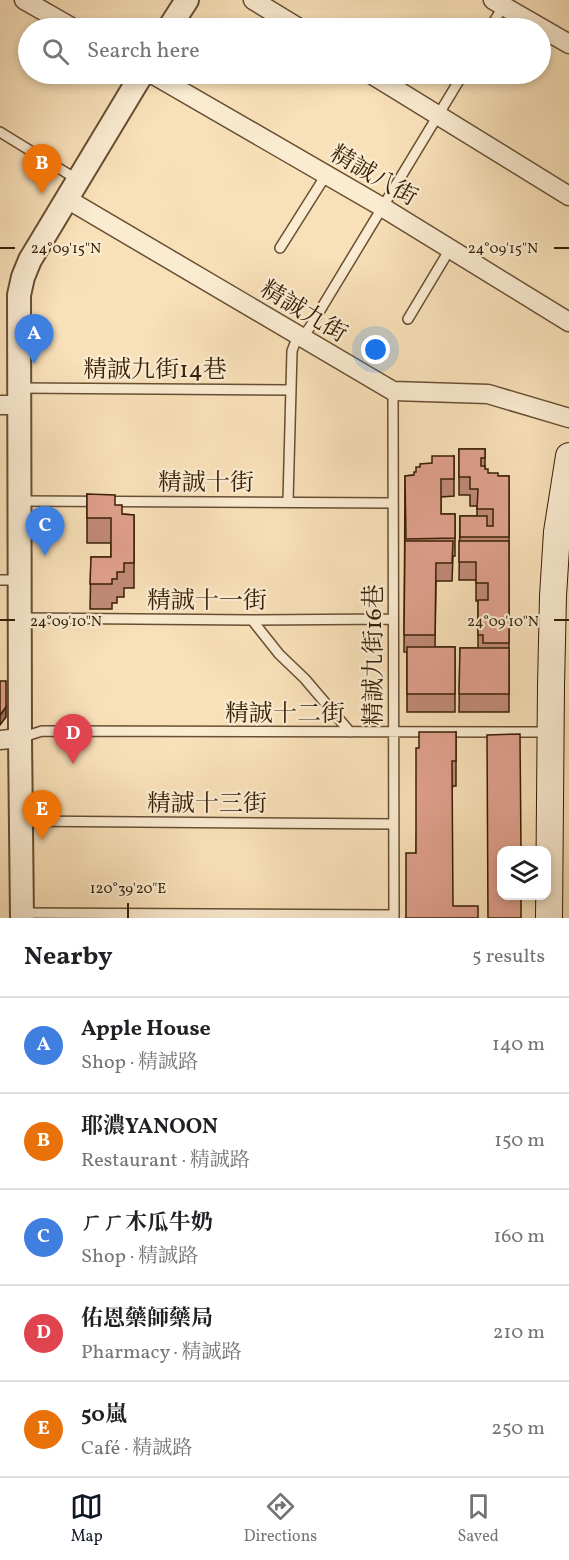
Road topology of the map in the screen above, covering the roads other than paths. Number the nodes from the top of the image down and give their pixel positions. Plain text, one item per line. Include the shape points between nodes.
1 (24, 0) edge
2 (187, 0) edge
3 (253, 0) edge
4 (501, 2) edge
5 (56, 18) edge
6 (176, 18) edge
7 (283, 18) edge
8 (494, 18) edge
9 (527, 18) edge
10 (551, 33) edge
11 (569, 44) edge
12 (136, 84) edge
13 (169, 84) edge
14 (387, 84) edge
15 (457, 84) edge
16 (438, 115) junction
17 (0, 132) edge
18 (326, 175) junction
19 (73, 190) junction
20 (569, 196) edge
21 (382, 207) junction
22 (280, 248) dead end
23 (450, 249) junction
24 (408, 319) dead end
25 (569, 322) edge
26 (302, 338) junction
27 (290, 390) junction
28 (393, 391) junction
29 (13, 399) edge
30 (569, 418) edge
31 (569, 456) edge
32 (20, 501) junction
33 (288, 501) junction
34 (392, 503) junction
35 (10, 580) edge
36 (20, 618) junction
37 (393, 619) junction
38 (252, 620) junction
39 (560, 687) edge
40 (350, 732) junction
41 (393, 732) junction
42 (550, 732) junction
43 (10, 739) edge
44 (21, 821) junction
45 (393, 824) junction
46 (22, 915) edge
47 (394, 917) edge
48 (549, 918) edge

1 - 5 street
2 - 6 street
3 - 7 street
4 - 8 lane
4 - 9 street
10 - 11 street
12 - 19 street
13 - 18 street, 精誠八街
14 - 16 street
15 - 16 lane
16 - 20 street
16 - 21 lane
17 - 19 lane
18 - 21 street, 精誠八街
18 - 22 lane
19 - 26 street, 精誠九街
19 - 29 street via 23,277
21 - 23 street, 精誠八街
21 - 26 lane
23 - 24 lane
23 - 25 street, 精誠八街
26 - 27 lane via 292,351
26 - 28 street, 精誠九街
27 - 29 lane, 精誠九街14巷
27 - 33 lane
28 - 30 street, 精誠九街 via 488,394
28 - 34 lane, 精誠九街16巷
29 - 32 street
31 - 39 main road via 557,532
32 - 33 lane, 精誠十街
32 - 35 street
33 - 34 lane, 精誠十街
34 - 37 lane, 精誠九街16巷
35 - 36 street
36 - 38 lane, 精誠十一街
36 - 43 street
37 - 38 lane, 精誠十一街
37 - 41 lane, 精誠九街16巷
38 - 40 lane
39 - 42 main road
40 - 41 lane, 精誠十二街
40 - 43 lane, 精誠十二街 via 42,731
41 - 42 lane, 精誠十二街
41 - 45 lane, 精誠九街16巷
42 - 48 main road
43 - 44 street
44 - 45 lane, 精誠十三街
44 - 46 street
45 - 47 lane, 精誠九街16巷
46 - 47 lane

